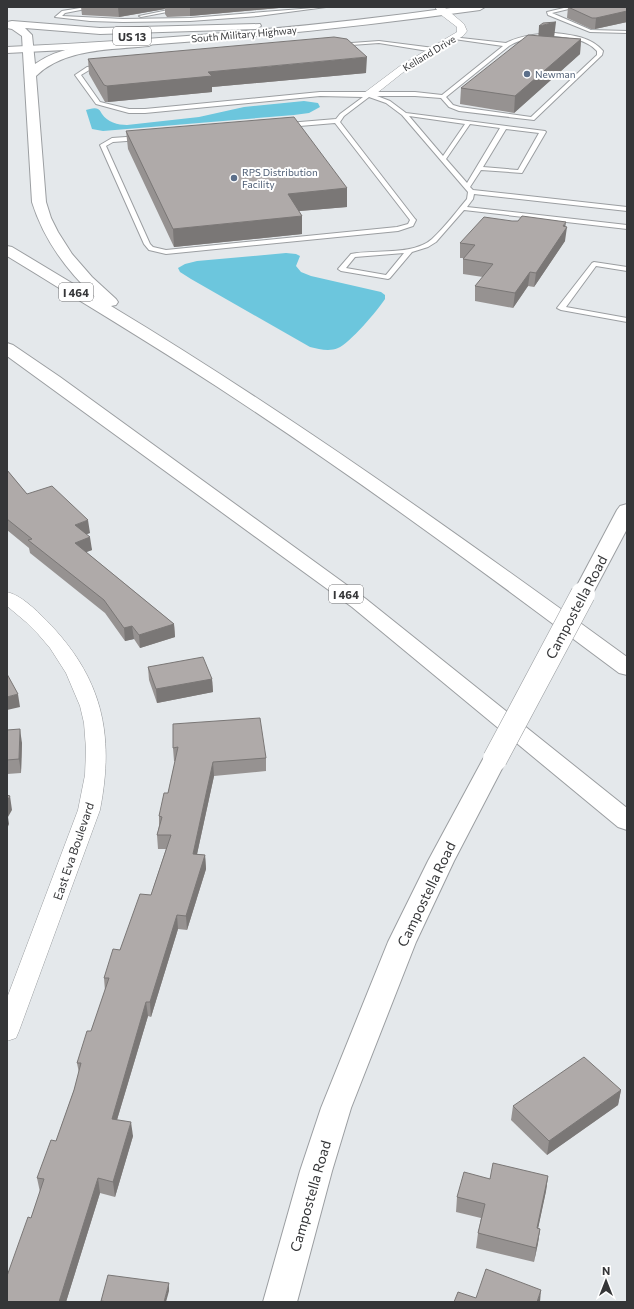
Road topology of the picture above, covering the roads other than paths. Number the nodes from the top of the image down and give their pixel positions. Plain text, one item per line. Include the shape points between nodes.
1 (94, 7) edge
2 (191, 7) edge
3 (324, 7) edge
4 (426, 7) edge
5 (480, 7) edge
6 (575, 7) edge
7 (441, 10) edge
8 (113, 21) junction
9 (7, 24) edge
10 (256, 26) junction
11 (627, 32) edge
12 (454, 38) junction
13 (181, 40) junction
14 (7, 43) edge
15 (28, 45) junction
16 (334, 45) edge
17 (507, 45) junction
18 (7, 50) edge
19 (434, 50) junction
20 (108, 65) edge
21 (30, 75) junction
22 (368, 95) junction
23 (444, 97) junction
24 (404, 114) junction
25 (337, 121) junction
26 (468, 122) junction
27 (283, 126) edge
28 (504, 127) junction
29 (151, 137) edge
30 (443, 160) junction
31 (479, 168) junction
32 (469, 189) junction
33 (462, 208) junction
34 (627, 209) edge
35 (627, 228) edge
36 (7, 250) edge
37 (410, 250) junction
38 (627, 269) edge
39 (627, 320) edge
40 (144, 334) junction
41 (7, 350) edge
42 (627, 510) edge
43 (12, 607) edge
44 (627, 668) edge
45 (627, 821) edge
46 (7, 1031) edge
47 (280, 1302) edge

1 - 8 lane via 64,12 57,17
2 - 8 lane
3 - 8 lane via 171,20
4 - 10 main road, South Military Highway / US 13
5 - 7 main road, South Military Highway / US 13
6 - 11 lane via 549,12 590,31
7 - 12 street, Kelland Drive via 461,26 462,31
7 - 13 main road, South Military Highway / US 13 via 340,25
9 - 10 main road via 100,31
9 - 15 main road via 28,35
10 - 15 main road, South Military Highway / US 13
12 - 17 lane
12 - 19 street, Kelland Drive
13 - 15 main road, South Military Highway / US 13
13 - 21 main road via 75,52 42,64
14 - 15 main road, South Military Highway / US 13
15 - 18 main road, South Military Highway / US 13
15 - 21 main road
16 - 19 lane via 379,42
17 - 23 lane
17 - 23 lane via 512,41 531,37 563,36 594,43 600,51 599,55 532,119 459,109 451,106
19 - 22 street, Kelland Drive via 404,68
20 - 22 lane via 91,67 78,75 98,103 129,111 320,94
21 - 40 main road via 39,202 50,234 84,278
22 - 23 lane via 415,94
22 - 24 lane via 388,102
22 - 25 lane
24 - 26 lane
24 - 30 lane
25 - 27 lane
25 - 29 lane via 413,220 411,225 398,229 166,252 151,249 104,145 112,140
26 - 28 lane
26 - 30 lane
28 - 31 lane
28 - 31 lane via 543,132 520,172
30 - 32 lane
31 - 32 lane
32 - 33 lane via 470,199
32 - 34 lane
33 - 35 lane
33 - 37 lane via 434,241
36 - 40 main road, I 464
37 - 37 lane via 388,277 341,269 353,255
38 - 39 lane via 594,264 561,308
40 - 44 main road, I 464 via 222,382 351,469
41 - 45 main road, I 464 via 54,380 359,603
42 - 47 main road, Campostella Road, bridge via 440,861 399,949 336,1108
43 - 46 street, East Eva Boulevard via 33,618 58,645 75,671 91,708 96,740 95,784 89,810

